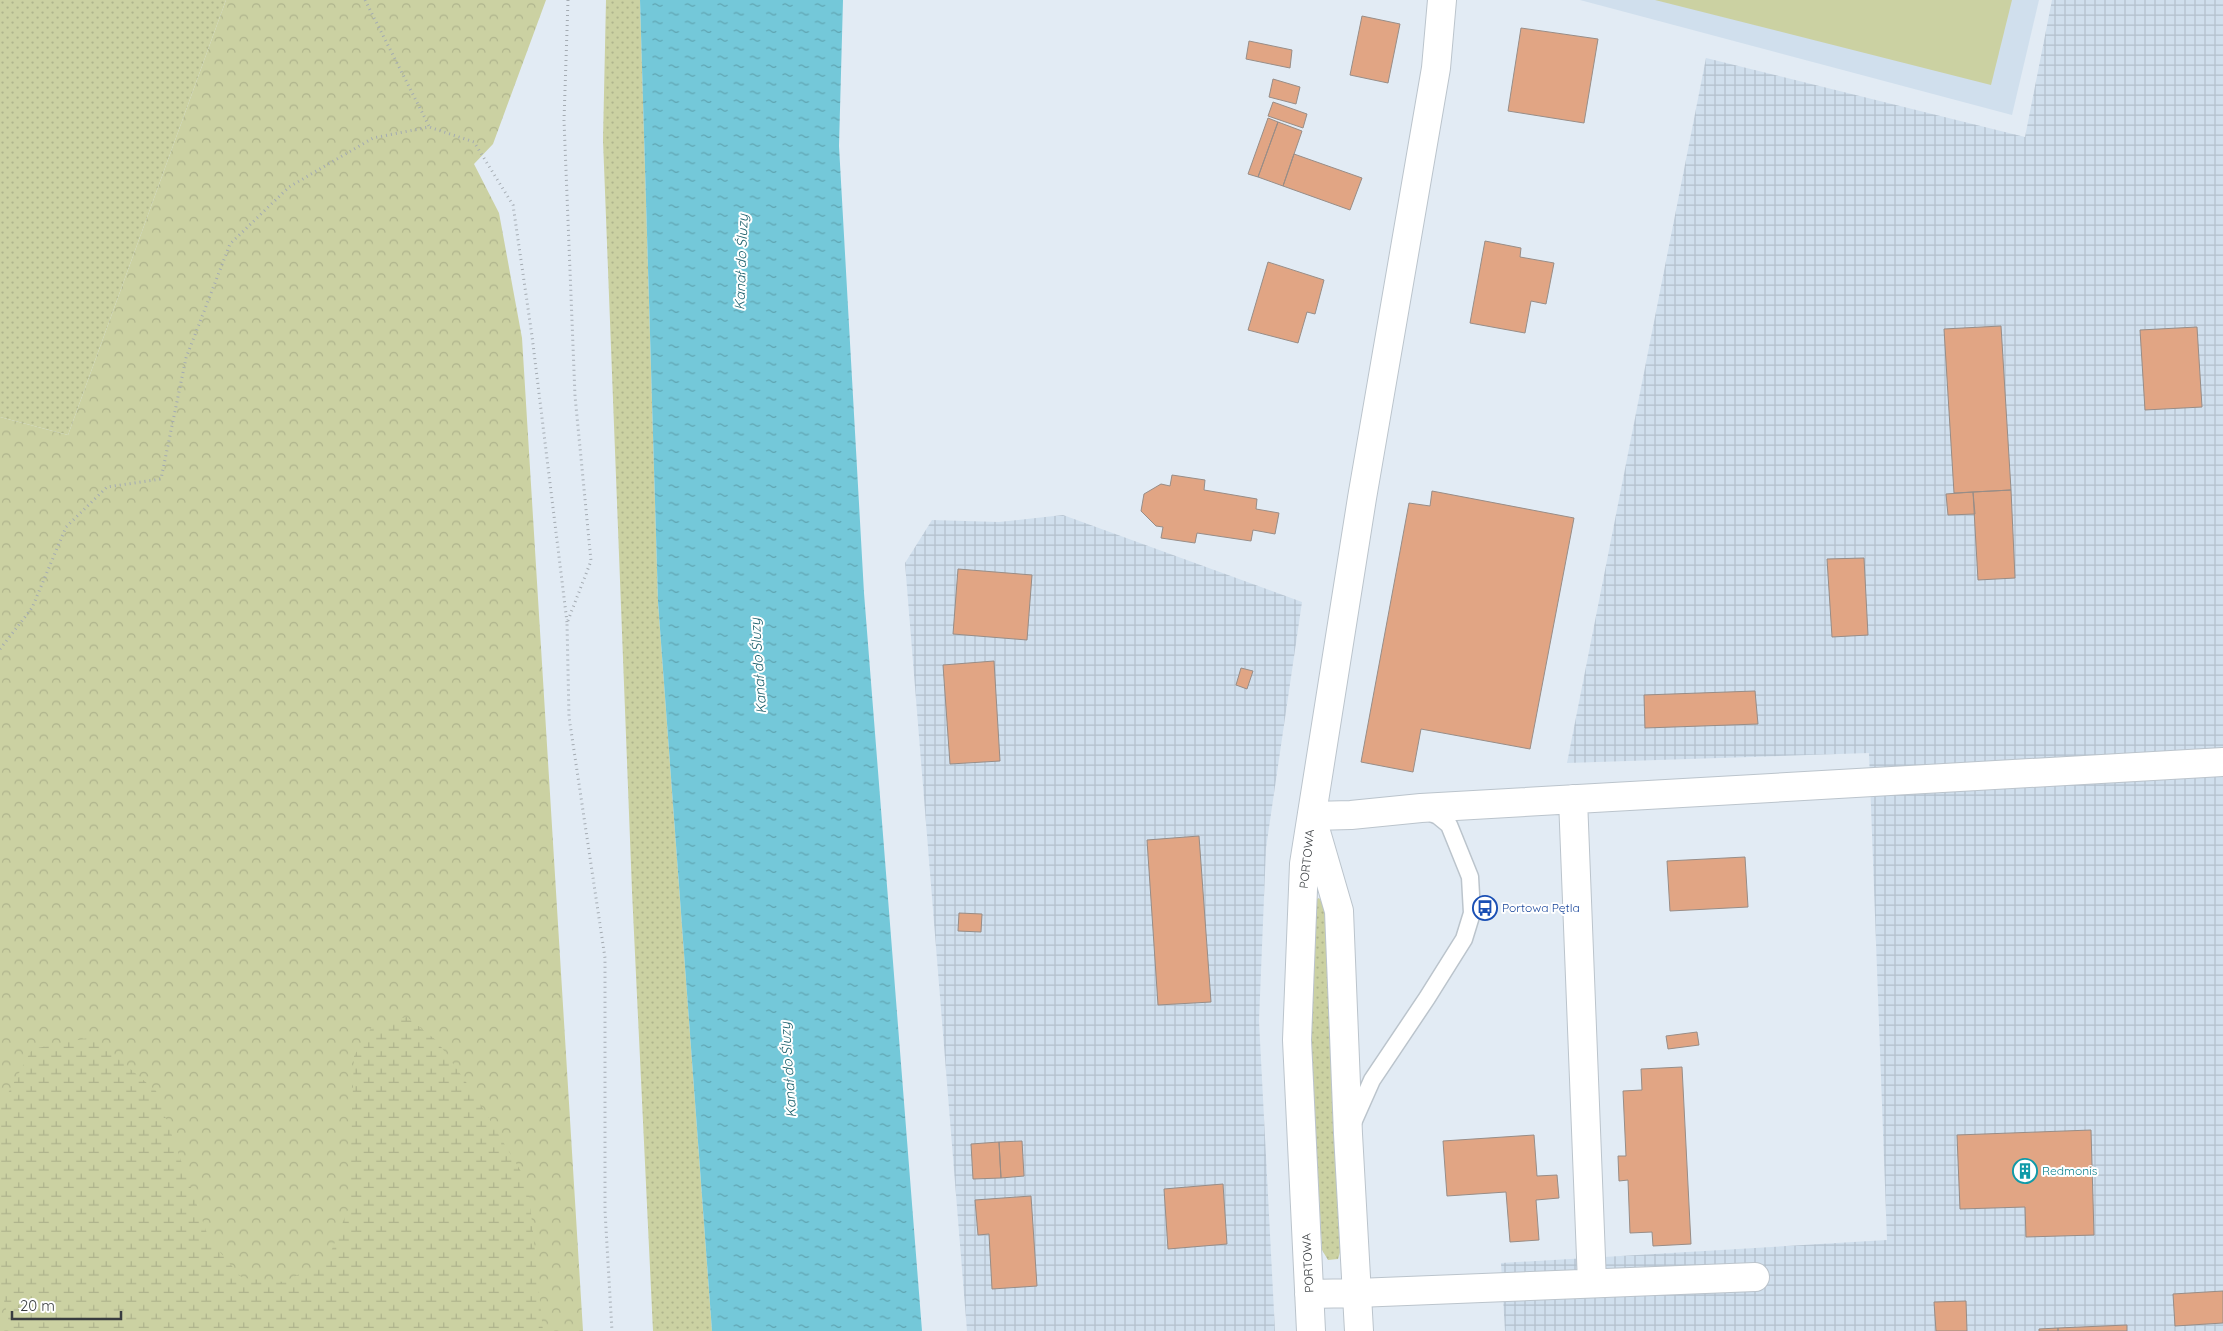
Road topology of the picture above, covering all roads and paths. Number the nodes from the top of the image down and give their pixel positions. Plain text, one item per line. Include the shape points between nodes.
1 (365, 0) edge
2 (568, 0) edge
3 (1442, 0) edge
4 (429, 127) junction
5 (567, 623) junction
6 (0, 649) edge
7 (2223, 762) edge
8 (1573, 799) junction
9 (1421, 808) junction
10 (1312, 816) junction
11 (1348, 1134) junction
12 (1755, 1277) dead end
13 (1592, 1283) junction
14 (1357, 1293) junction
15 (1309, 1294) junction
16 (612, 1331) edge
17 (1311, 1331) edge
18 (1359, 1331) edge

1 - 4 path
2 - 5 path via 564,120 575,396 591,560
3 - 10 street via 1436,68 1362,498
4 - 5 path via 474,142 513,205
4 - 6 path via 373,138 306,177 289,187 230,244 186,358 160,479 107,486 66,527 32,608
5 - 16 path via 569,717 605,958 604,1211
7 - 8 street
8 - 9 street
8 - 13 street
9 - 10 street
9 - 11 lane via 1449,825 1470,877 1472,913 1464,939 1372,1080
10 - 11 street, PORTOWA via 1339,911
10 - 15 street, PORTOWA via 1304,864 1296,1040
11 - 14 street, PORTOWA
12 - 13 street
13 - 14 street
14 - 15 street
14 - 18 street, PORTOWA
15 - 17 street, PORTOWA

